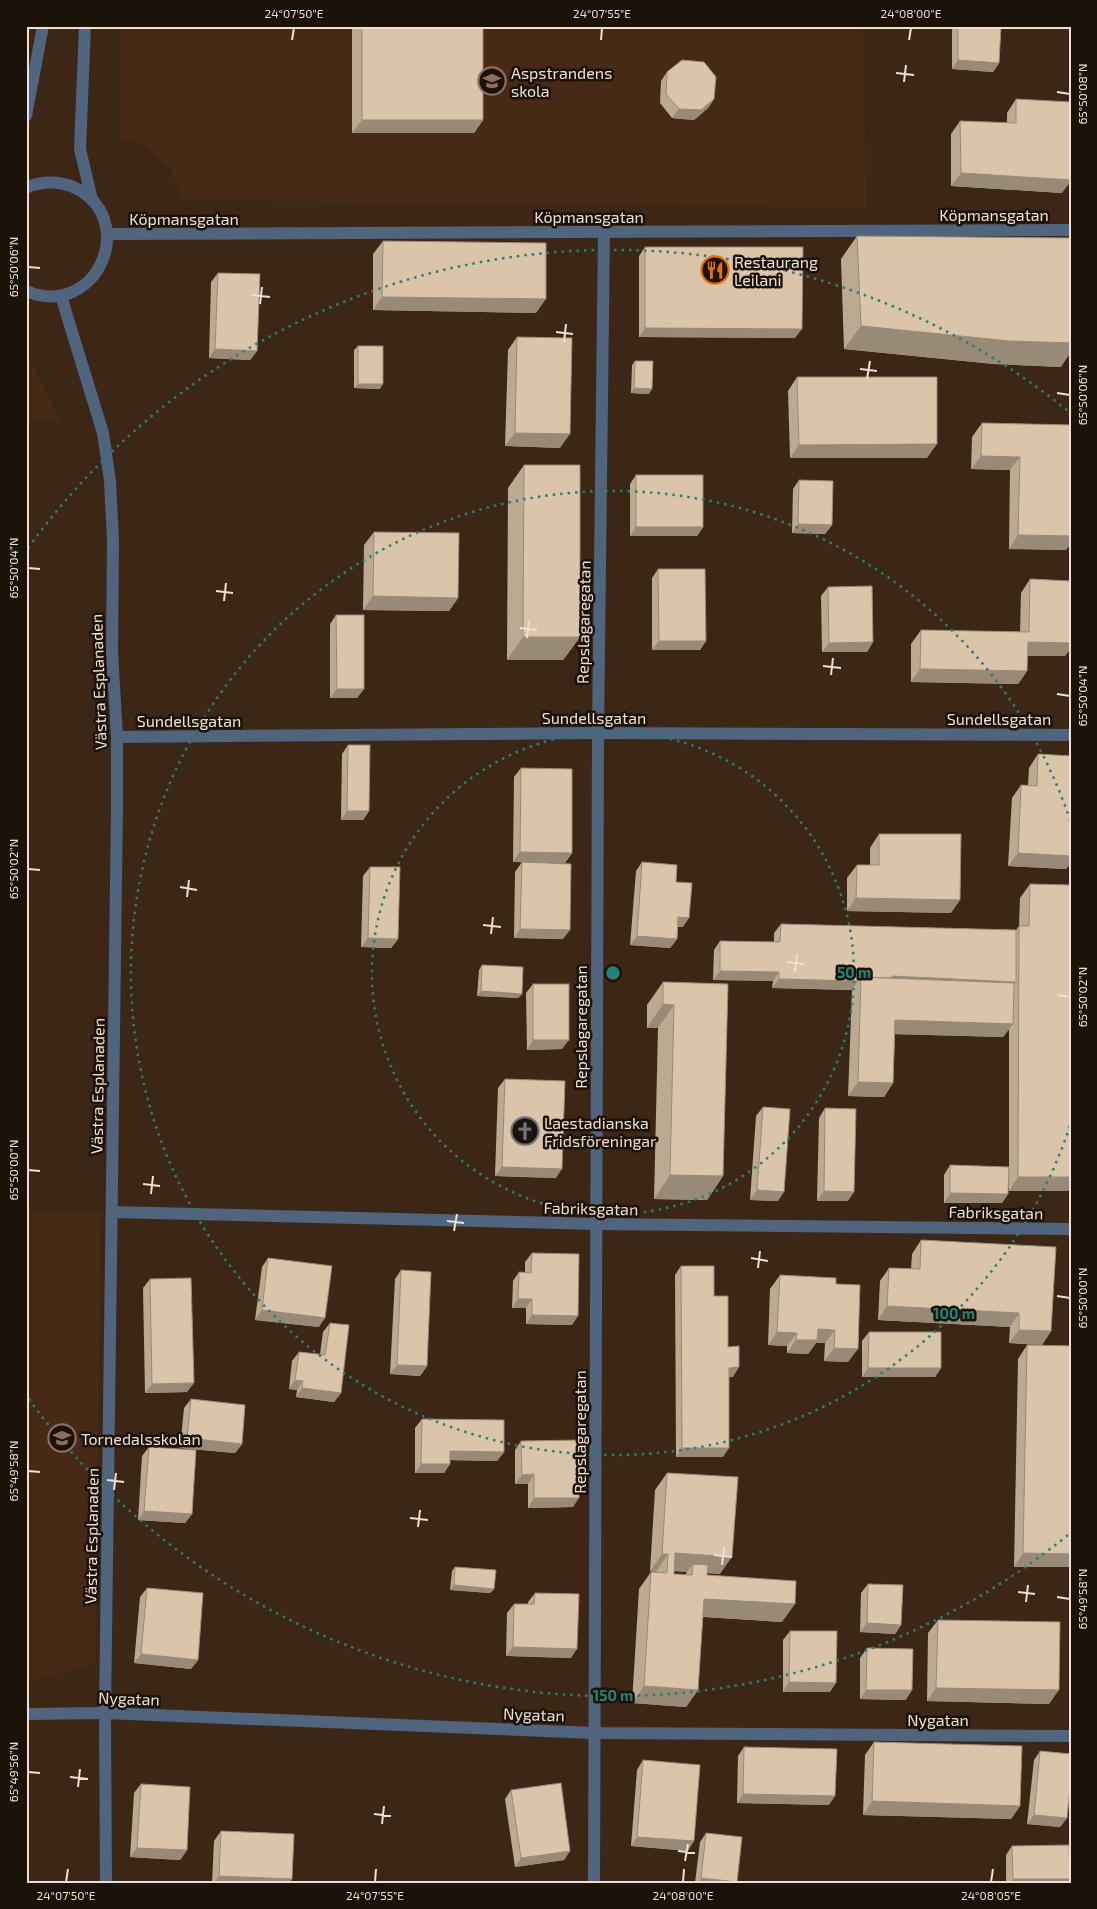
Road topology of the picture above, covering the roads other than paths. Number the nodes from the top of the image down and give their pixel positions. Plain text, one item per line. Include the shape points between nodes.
1 (43, 26) edge
2 (85, 26) edge
3 (26, 116) edge
4 (26, 188) edge
5 (92, 200) junction
6 (1071, 230) edge
7 (604, 232) junction
8 (107, 234) junction
9 (26, 291) edge
10 (61, 296) junction
11 (598, 734) junction
12 (1071, 735) edge
13 (117, 737) junction
14 (112, 1212) junction
15 (596, 1224) junction
16 (1071, 1229) edge
17 (105, 1713) junction
18 (26, 1714) edge
19 (594, 1733) junction
20 (1071, 1736) edge
21 (106, 1883) edge
22 (594, 1883) edge

1 - 3 street
2 - 5 street via 80,149
4 - 5 street via 48,182 64,184
5 - 8 street via 101,214
6 - 7 street, Köpmansgatan
7 - 8 street, Köpmansgatan
7 - 11 street, Repslagaregatan
8 - 10 street via 103,261 95,275 83,286
9 - 10 street via 36,295
10 - 13 street, Västra Esplanaden via 108,457
11 - 12 street, Sundellsgatan
11 - 13 street, Sundellsgatan
11 - 15 street, Repslagaregatan
13 - 14 street, Västra Esplanaden
14 - 15 street, Fabriksgatan
14 - 17 street, Västra Esplanaden
15 - 16 street, Fabriksgatan
15 - 19 street, Repslagaregatan
17 - 18 street, Nygatan
17 - 19 street, Nygatan
17 - 21 street, Västra Esplanaden
19 - 20 street, Nygatan
19 - 22 street, Repslagaregatan

